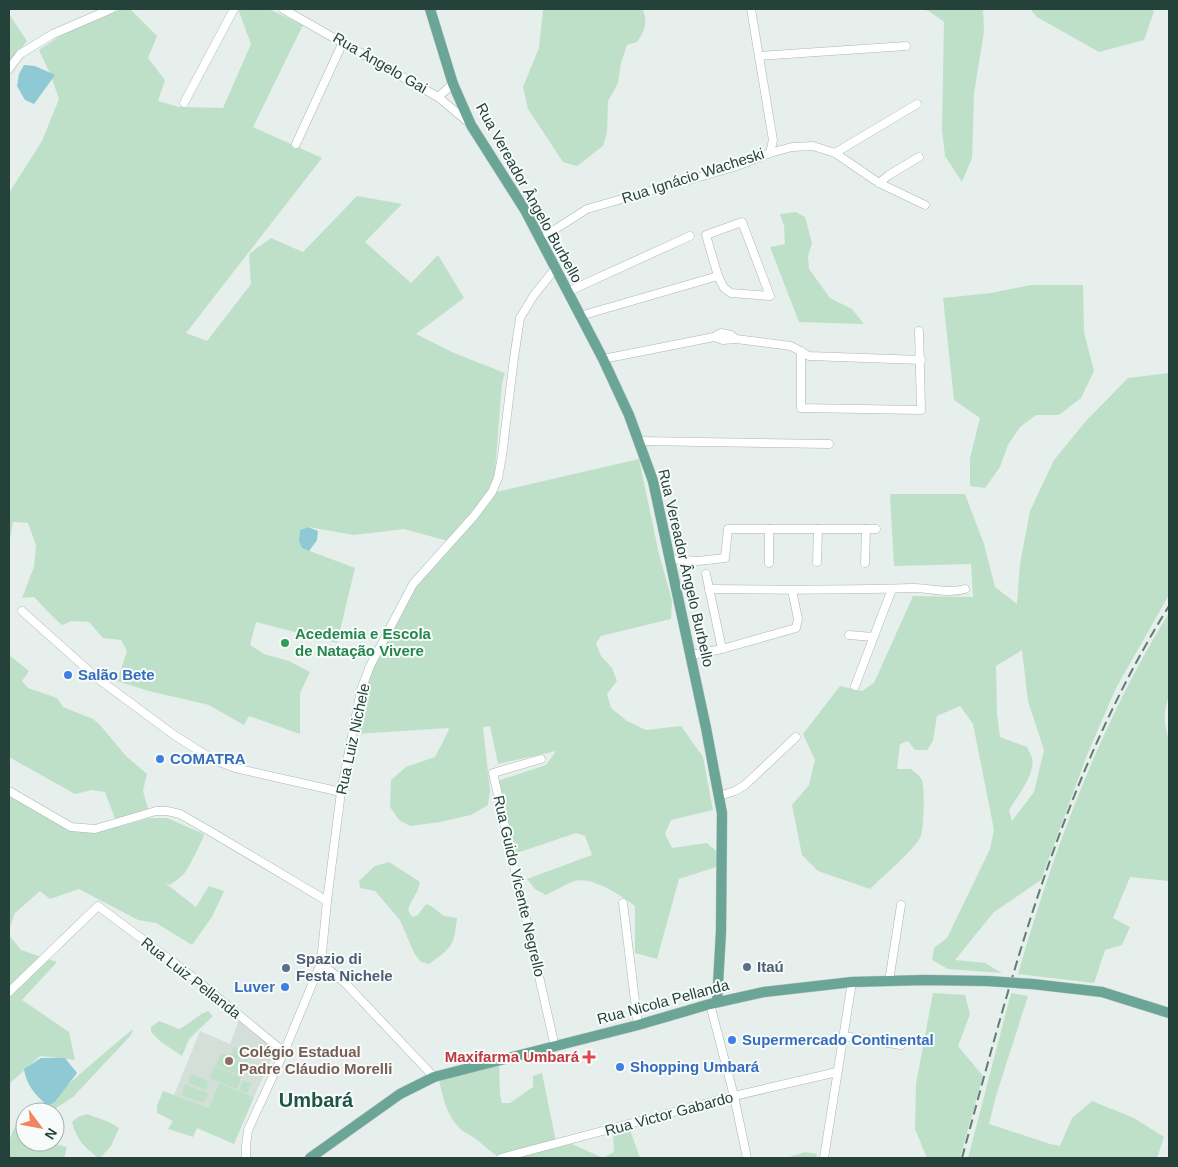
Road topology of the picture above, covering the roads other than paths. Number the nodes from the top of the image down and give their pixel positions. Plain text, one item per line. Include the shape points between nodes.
1 (111, 9) edge
2 (234, 9) edge
3 (283, 9) edge
4 (430, 9) edge
5 (751, 9) edge
6 (343, 42) junction
7 (906, 46) dead end
8 (759, 56) junction
9 (9, 69) edge
10 (453, 84) junction
11 (438, 97) junction
12 (184, 103) dead end
13 (918, 104) dead end
14 (471, 125) junction
15 (296, 144) dead end
16 (770, 153) junction
17 (835, 153) junction
18 (919, 156) dead end
19 (879, 182) junction
20 (925, 205) dead end
21 (690, 236) dead end
22 (540, 239) junction
23 (555, 269) junction
24 (718, 276) junction
25 (567, 292) junction
26 (580, 316) junction
27 (919, 331) dead end
28 (801, 351) junction
29 (603, 359) junction
30 (921, 360) junction
31 (639, 441) junction
32 (829, 444) dead end
33 (769, 529) junction
34 (818, 529) junction
35 (866, 529) junction
36 (876, 529) dead end
37 (670, 559) junction
38 (817, 562) dead end
39 (865, 562) dead end
40 (769, 563) dead end
41 (706, 574) dead end
42 (710, 589) junction
43 (892, 589) junction
44 (965, 589) dead end
45 (792, 590) junction
46 (22, 611) dead end
47 (849, 635) dead end
48 (873, 637) junction
49 (722, 649) junction
50 (690, 655) junction
51 (855, 686) dead end
52 (796, 737) dead end
53 (541, 759) dead end
54 (9, 791) edge
55 (341, 792) junction
56 (719, 796) junction
57 (327, 901) junction
58 (623, 903) dead end
59 (902, 905) dead end
60 (321, 963) junction
61 (889, 981) junction
62 (852, 982) junction
63 (9, 992) edge
64 (713, 1003) junction
65 (1169, 1013) edge
66 (638, 1025) junction
67 (843, 1036) junction
68 (900, 1045) dead end
69 (556, 1046) junction
70 (284, 1052) junction
71 (837, 1072) junction
72 (434, 1077) junction
73 (734, 1096) junction
74 (246, 1158) edge
75 (310, 1158) edge
76 (501, 1158) edge
77 (747, 1158) edge
78 (824, 1158) edge

1 - 9 street via 54,34 20,54
2 - 12 street
3 - 6 street, Rua Ângelo Gai
4 - 10 main road, Rua Vereador Ângelo Burbello
5 - 8 street, Rua Ignácio Wacheski
6 - 11 street, Rua Ângelo Gai
6 - 15 street
7 - 8 street
8 - 16 street, Rua Ignácio Wacheski via 773,140
10 - 11 street
10 - 14 main road, Rua Vereador Ângelo Burbello
11 - 14 street, Rua Ângelo Gai
13 - 17 street
14 - 22 main road, Rua Vereador Ângelo Burbello
16 - 17 street via 792,146 813,146
16 - 22 street, Rua Ignácio Wacheski via 734,167 587,209
17 - 19 street
18 - 19 street
19 - 20 street
21 - 25 street
22 - 23 main road, Rua Vereador Ângelo Burbello
23 - 25 main road, Rua Vereador Ângelo Burbello
23 - 55 street, Rua Luiz Nichele via 520,318 498,478 474,516 413,584 370,666
24 - 24 street via 706,235 742,222 770,296 731,293 724,288
24 - 26 street
25 - 26 main road, Rua Vereador Ângelo Burbello
26 - 29 main road, Rua Vereador Ângelo Burbello
27 - 30 street
28 - 29 street via 791,346 714,337
28 - 30 street via 809,356
28 - 30 street via 801,408 921,410
29 - 31 main road, Rua Vereador Ângelo Burbello
31 - 32 street
31 - 37 main road, Rua Vereador Ângelo Burbello via 657,498
33 - 34 street
33 - 37 street via 728,529 724,558 698,561
33 - 40 street
34 - 35 street
34 - 38 street
35 - 36 street
35 - 39 street
37 - 50 main road, Rua Vereador Ângelo Burbello
41 - 42 street
42 - 45 street
42 - 49 street
43 - 44 street
43 - 45 street
43 - 48 street
45 - 49 street via 798,619 796,628
46 - 55 street via 97,678 212,759 235,768
47 - 48 street
48 - 51 street
49 - 50 street
50 - 56 main road, Rua Vereador Ângelo Burbello
52 - 56 street via 745,785
53 - 69 street, Rua Guido Vicente Negrello via 493,774
54 - 57 street via 71,827 95,829 156,811 180,814
55 - 57 street, Rua Luiz Nichele
56 - 64 main road, Rua Vereador Ângelo Burbello via 722,837
57 - 60 street, Rua Luiz Nichele
58 - 66 street
59 - 61 street
60 - 70 street, Rua Luiz Nichele
60 - 72 street via 346,984
61 - 62 main road, Rua Nicola Pellanda
61 - 65 main road, Rua Nicola Pellanda, bridge via 1032,984 1102,992
62 - 64 main road, Rua Nicola Pellanda via 764,992
62 - 67 street
63 - 70 street, Rua Luiz Pellanda via 98,906 189,974
64 - 66 main road, Rua Nicola Pellanda
64 - 73 street
66 - 69 main road, Rua Nicola Pellanda
67 - 68 street
67 - 71 street
69 - 72 main road, Rua Nicola Pellanda
70 - 74 street, Rua Luiz Nichele via 248,1130
71 - 73 street, Rua Victor Gabardo
71 - 78 street
72 - 75 main road, Rua Nicola Pellanda via 400,1094
73 - 76 street, Rua Victor Gabardo
73 - 77 street

